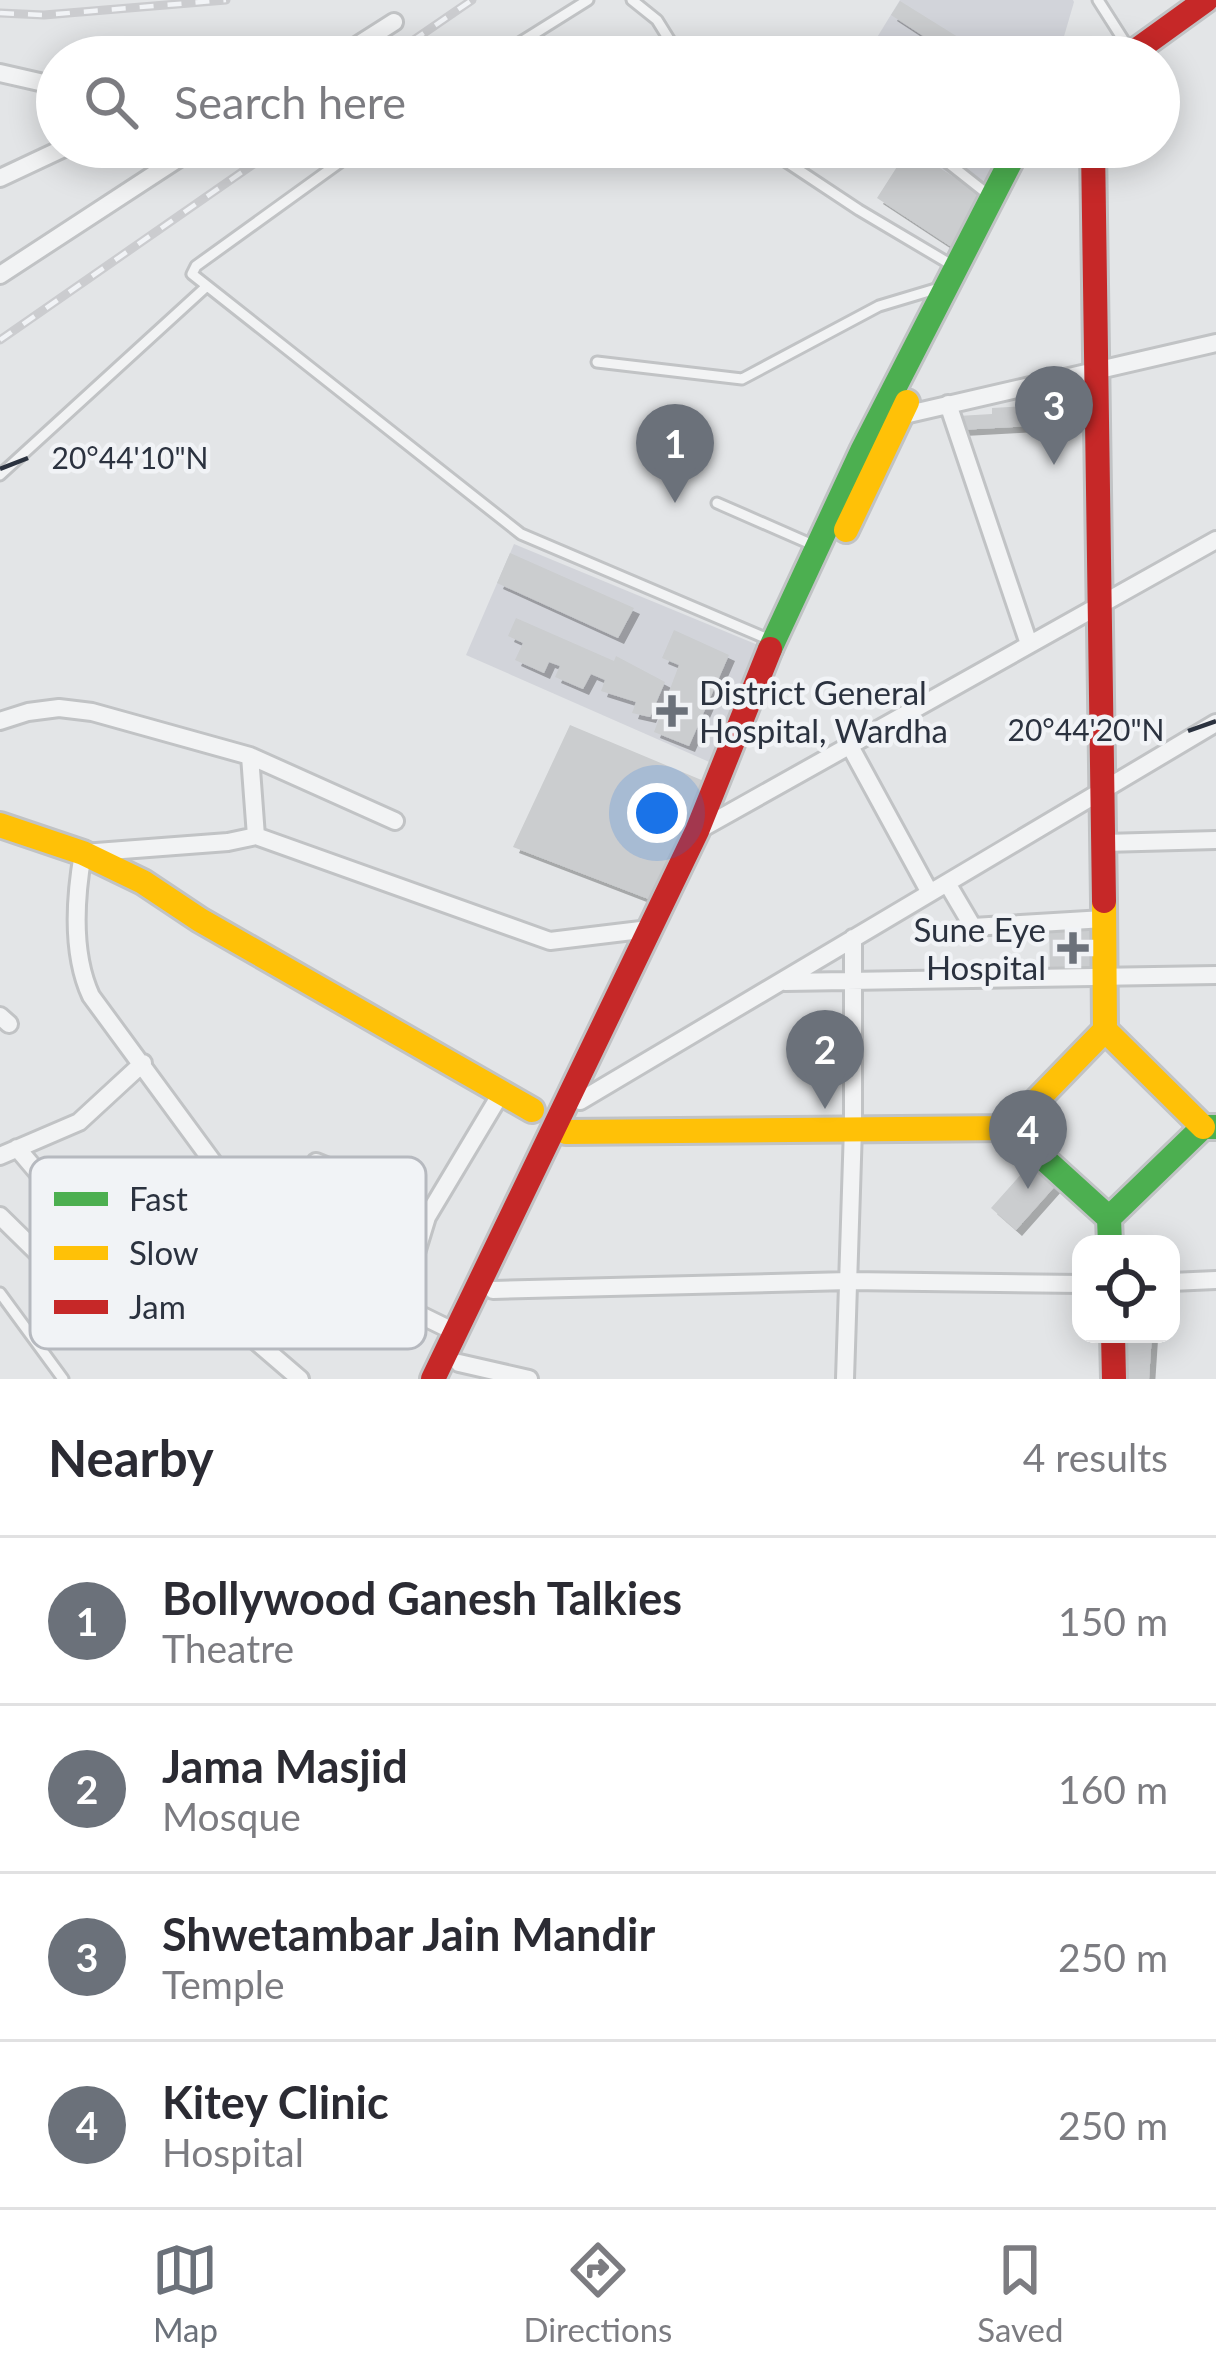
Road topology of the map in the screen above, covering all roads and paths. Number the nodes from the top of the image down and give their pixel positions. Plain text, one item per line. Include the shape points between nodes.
1 (588, 0) edge
2 (632, 0) edge
3 (1098, 0) edge
4 (1186, 0) edge
5 (1206, 0) edge
6 (394, 22) dead end
7 (372, 36) edge
8 (531, 36) edge
9 (667, 36) edge
10 (1114, 36) edge
11 (1141, 36) edge
12 (1147, 36) edge
13 (0, 73) edge
14 (36, 81) edge
15 (36, 161) edge
16 (161, 168) edge
17 (332, 168) edge
18 (796, 168) edge
19 (955, 168) edge
20 (1007, 168) edge
21 (1025, 168) edge
22 (1094, 168) edge
23 (0, 178) edge
24 (991, 197) junction
25 (4, 268) edge
26 (950, 276) junction
27 (208, 286) junction
28 (1216, 343) edge
29 (597, 362) dead end
30 (1099, 368) junction
31 (948, 404) junction
32 (900, 416) junction
33 (0, 475) edge
34 (717, 503) dead end
35 (1216, 540) edge
36 (818, 547) junction
37 (1102, 608) junction
38 (773, 641) junction
39 (1029, 644) junction
40 (0, 722) edge
41 (1216, 723) edge
42 (851, 748) junction
43 (250, 756) junction
44 (1103, 790) junction
45 (395, 821) dead end
46 (0, 825) edge
47 (704, 827) junction
48 (256, 836) junction
49 (1216, 840) edge
50 (1104, 843) junction
51 (83, 853) junction
52 (939, 888) junction
53 (1104, 919) junction
54 (650, 929) junction
55 (853, 938) junction
56 (1105, 976) junction
57 (1216, 976) edge
58 (853, 980) junction
59 (780, 982) junction
60 (1105, 1030) junction
61 (142, 1063) junction
62 (500, 1095) junction
63 (580, 1101) junction
64 (532, 1110) joint
65 (1209, 1127) edge
66 (560, 1128) junction
67 (853, 1128) junction
68 (1010, 1128) junction
69 (9, 1152) edge
70 (210, 1157) edge
71 (30, 1174) edge
72 (0, 1216) edge
73 (427, 1217) joint
74 (1109, 1218) junction
75 (426, 1220) edge
76 (1110, 1235) edge
77 (30, 1245) edge
78 (1216, 1280) edge
79 (849, 1281) junction
80 (1180, 1282) edge
81 (1072, 1285) edge
82 (493, 1290) junction
83 (0, 1293) edge
84 (426, 1318) edge
85 (455, 1332) junction
86 (30, 1334) edge
87 (1113, 1343) edge
88 (41, 1349) edge
89 (265, 1349) edge
90 (455, 1371) edge
91 (63, 1379) edge
92 (300, 1379) edge
93 (433, 1379) edge
94 (529, 1379) edge
95 (845, 1379) edge
96 (1114, 1379) edge

1 - 8 lane
2 - 9 lane
3 - 10 lane
4 - 11 main road
5 - 12 main road
6 - 7 street
13 - 14 street
15 - 23 street
16 - 25 street
17 - 27 lane via 196,266 192,274
18 - 26 lane
19 - 24 lane
20 - 24 main road
21 - 32 main road
22 - 30 main road
24 - 26 main road
26 - 29 lane via 742,379
26 - 36 main road
27 - 33 lane
27 - 38 lane via 521,534
28 - 30 street
30 - 31 street
30 - 37 main road
31 - 32 street
31 - 39 street
32 - 47 main road
34 - 36 lane
35 - 37 street
36 - 38 main road
37 - 39 street
37 - 44 main road
38 - 47 main road
39 - 42 street
40 - 43 street via 58,708 92,712
41 - 44 street
42 - 47 street
42 - 52 street
43 - 45 street
43 - 48 street
44 - 50 main road
44 - 52 street
46 - 51 main road
47 - 54 main road
47 - 63 main road
48 - 51 street
48 - 54 street via 550,941
49 - 50 street
50 - 53 main road
51 - 61 street via 76,895 81,974
51 - 62 main road
52 - 53 street via 974,926
52 - 55 street
53 - 56 main road
54 - 66 main road
55 - 58 street
55 - 59 street
56 - 57 street
56 - 58 street
56 - 60 main road
58 - 59 street
58 - 67 street
59 - 63 street
60 - 65 main road
60 - 68 main road
61 - 69 street via 79,1122
61 - 70 street
62 - 64 main road
62 - 73 street
63 - 66 main road
64 - 66 street
65 - 74 main road
66 - 67 main road
66 - 82 main road
66 - 85 main road
67 - 68 main road
67 - 79 street
68 - 74 main road
69 - 71 street
72 - 77 street
73 - 75 street
74 - 76 main road
78 - 80 street
79 - 81 street
79 - 82 street
79 - 95 street
82 - 90 main road
83 - 86 lane
84 - 85 street
85 - 93 main road
87 - 96 main road
88 - 91 lane
89 - 92 street
90 - 94 street

